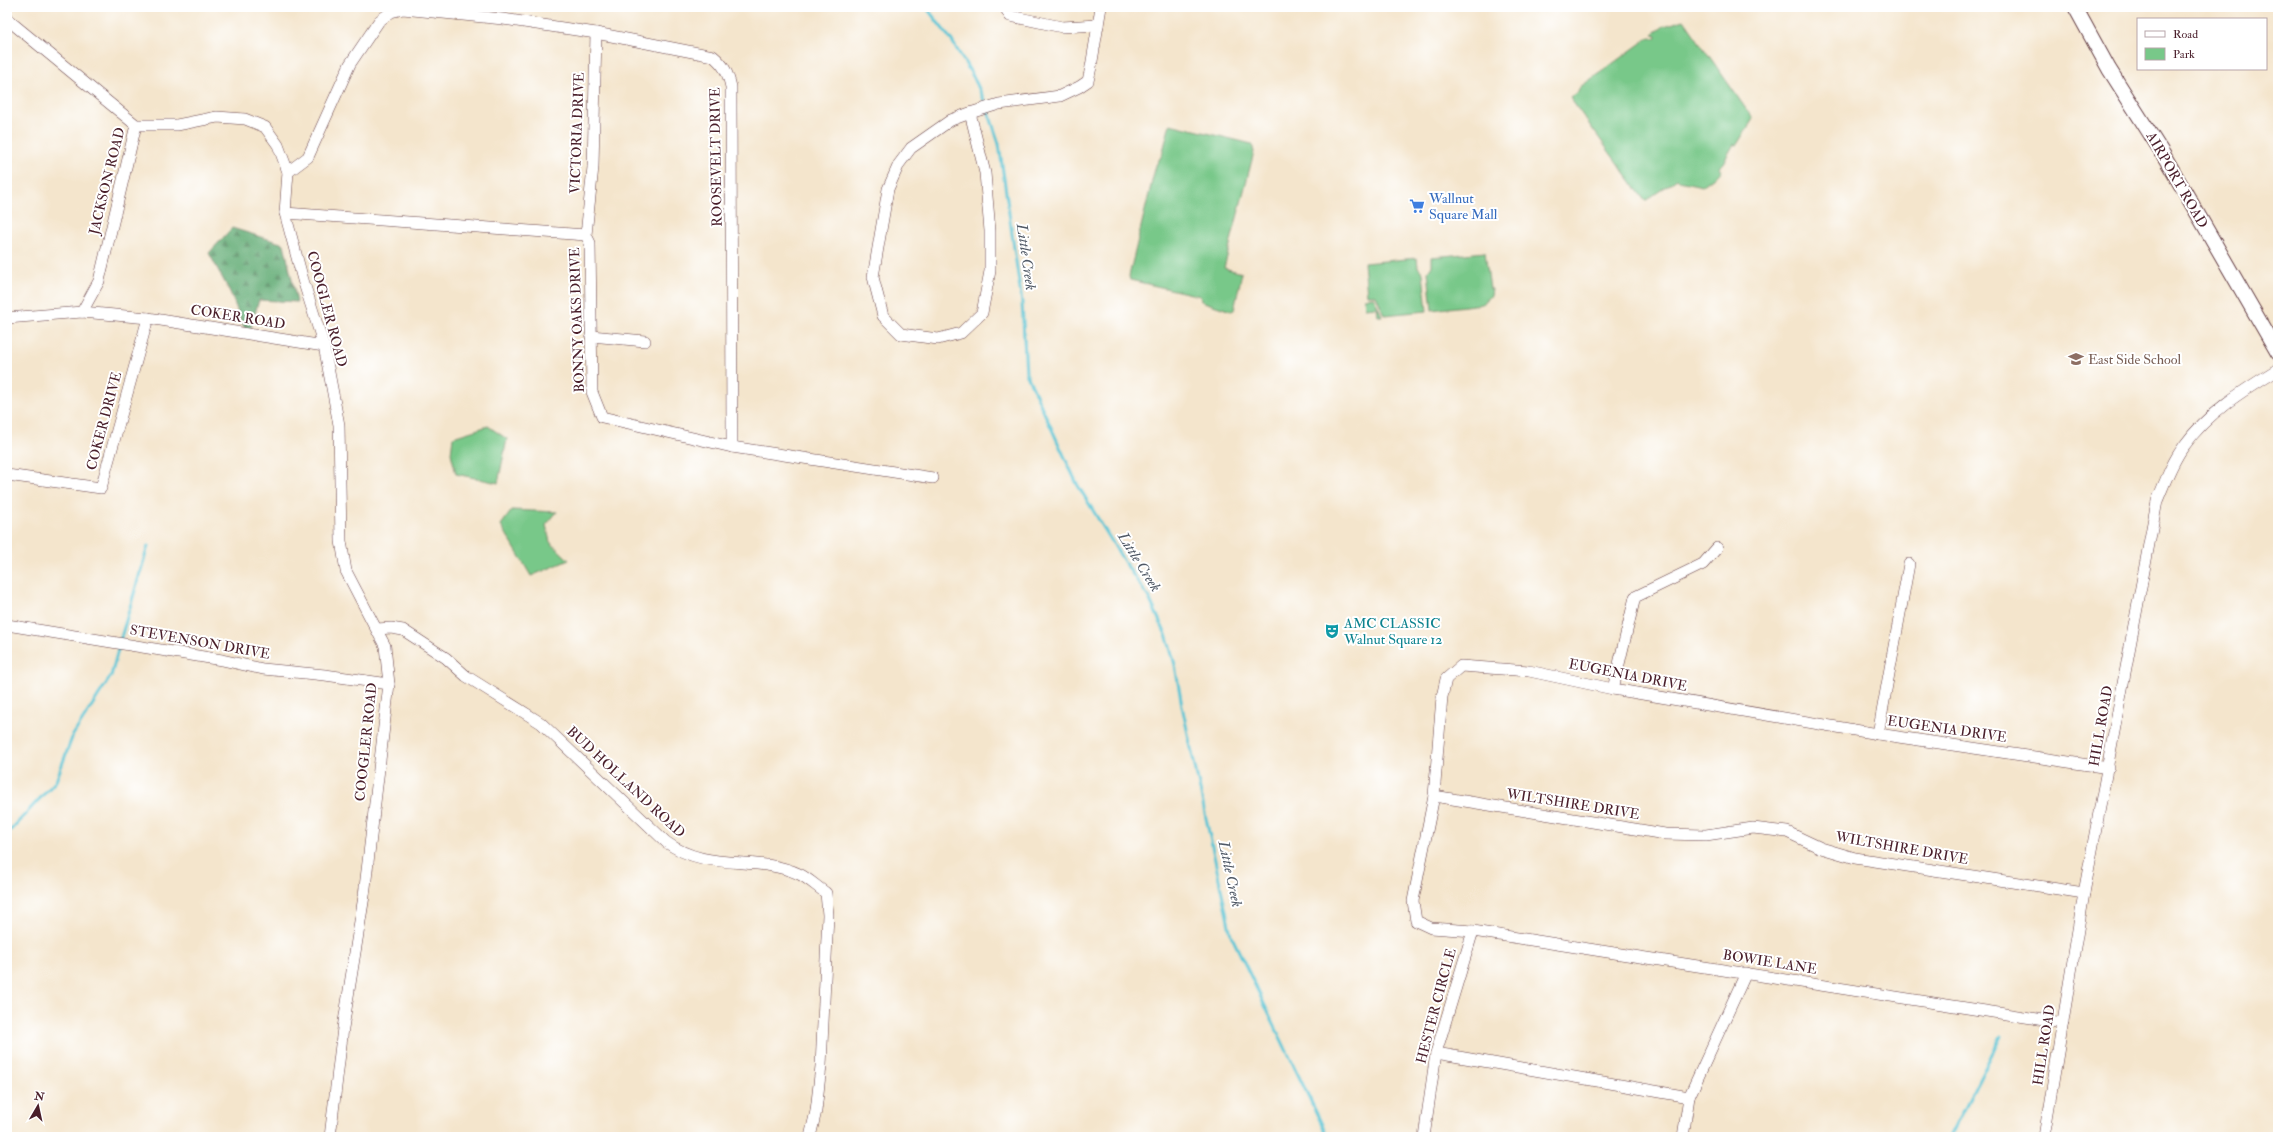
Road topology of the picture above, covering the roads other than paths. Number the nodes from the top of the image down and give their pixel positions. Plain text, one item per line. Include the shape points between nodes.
1 (1005, 7) edge
2 (1101, 7) edge
3 (2075, 7) edge
4 (7, 19) edge
5 (1098, 25) junction
6 (596, 33) junction
7 (970, 113) junction
8 (136, 125) junction
9 (288, 172) junction
10 (285, 213) junction
11 (586, 234) junction
12 (82, 312) junction
13 (7, 318) edge
14 (148, 318) junction
15 (591, 336) junction
16 (645, 341) dead end
17 (324, 346) junction
18 (2278, 354) edge
19 (2278, 369) edge
20 (732, 447) junction
21 (7, 475) edge
22 (932, 478) dead end
23 (1717, 548) dead end
24 (1909, 564) dead end
25 (7, 625) edge
26 (377, 629) junction
27 (389, 684) junction
28 (1613, 689) junction
29 (1878, 734) junction
30 (2109, 768) junction
31 (1434, 796) junction
32 (2084, 893) junction
33 (1472, 931) junction
34 (1746, 973) junction
35 (2063, 1023) junction
36 (1436, 1053) junction
37 (1689, 1097) junction
38 (330, 1137) edge
39 (810, 1137) edge
40 (1424, 1137) edge
41 (1683, 1137) edge
42 (2044, 1137) edge

1 - 5 street via 1010,16 1062,27
2 - 5 street
3 - 18 street, AIRPORT ROAD
4 - 8 street
5 - 7 street via 1088,80 1079,87 1060,96 1000,104
6 - 9 street, ROOSEVELT DRIVE via 457,14 403,9 391,12 379,21 350,64 308,157
6 - 11 street, VICTORIA DRIVE via 593,167
6 - 20 street, ROOSEVELT DRIVE via 713,56 722,64 729,76
7 - 7 street via 985,173 990,231 990,272 982,313 961,333 938,339 901,334 883,316 873,277 888,189 899,164 911,148 951,120
8 - 9 street via 177,124 217,117 245,118 265,127 278,145
8 - 12 street, JACKSON ROAD
9 - 10 street, COOGLER ROAD
10 - 11 street, BONNY OAKS DRIVE
10 - 17 street, COOGLER ROAD
11 - 15 street, BONNY OAKS DRIVE via 590,243
12 - 13 street
12 - 14 street
14 - 17 street, COKER ROAD
14 - 21 street, COKER DRIVE via 101,488
15 - 16 street
15 - 20 street, BONNY OAKS DRIVE via 592,392 602,417
17 - 26 street, COOGLER ROAD via 338,425 341,540 346,571
19 - 30 street, HILL ROAD via 2245,390 2199,427 2183,447 2168,474 2157,501
20 - 22 street, BONNY OAKS DRIVE
23 - 28 street via 1703,564 1635,598
24 - 29 street
25 - 27 street, STEVENSON DRIVE via 263,669
26 - 27 street, COOGLER ROAD via 385,646
26 - 39 street, BUD HOLLAND ROAD via 403,630 446,658 466,676 541,723 677,850 694,858 762,864 799,874 826,893 828,915 821,1066 816,1112
27 - 38 street, COOGLER ROAD via 364,896 343,1028
28 - 29 street, EUGENIA DRIVE
28 - 31 street, EUGENIA DRIVE via 1529,671 1461,666 1446,679 1442,697
29 - 30 street, EUGENIA DRIVE
30 - 32 street, HILL ROAD
31 - 32 street, WILTSHIRE DRIVE via 1665,834 1706,835 1753,828 1787,832 1821,848 1856,858
31 - 33 street, EUGENIA DRIVE via 1414,901 1416,921 1431,928
32 - 35 street, HILL ROAD
33 - 34 street, BOWIE LANE
33 - 36 street, HESTER CIRCLE
34 - 35 street, BOWIE LANE
34 - 37 street
35 - 42 street, HILL ROAD
36 - 37 street
36 - 40 street, HESTER CIRCLE
37 - 41 street

